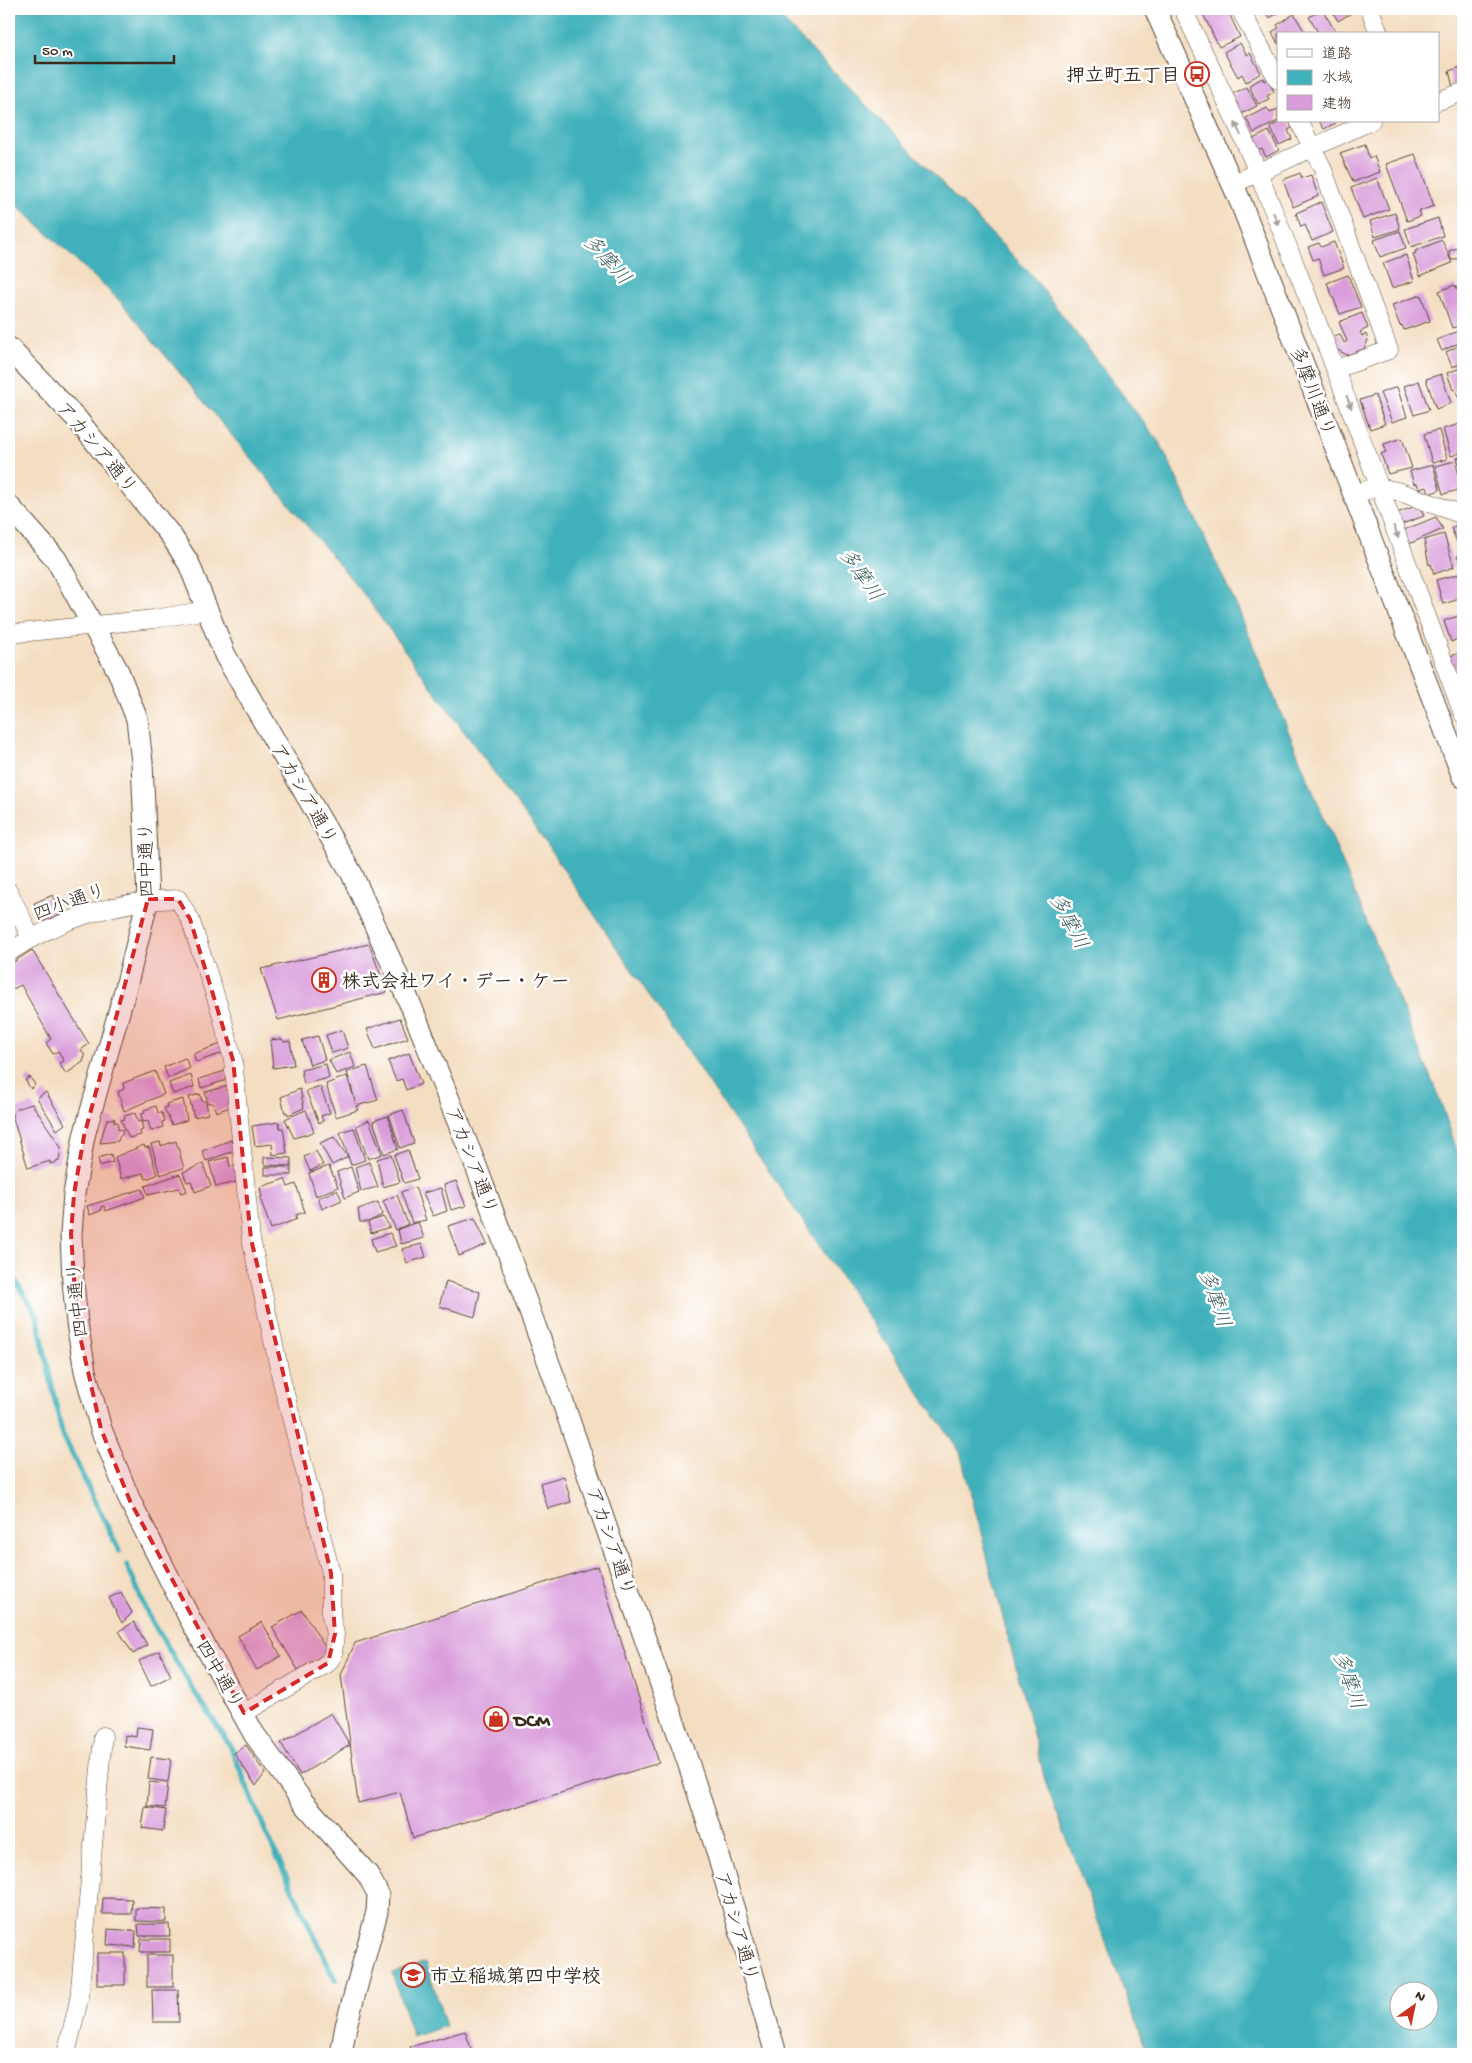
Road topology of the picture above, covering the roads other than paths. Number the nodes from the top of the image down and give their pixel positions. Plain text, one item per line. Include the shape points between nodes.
1 (1157, 9) edge
2 (1183, 9) edge
3 (1240, 9) edge
4 (1370, 9) edge
5 (1378, 32) edge
6 (1277, 78) edge
7 (1463, 92) edge
8 (1440, 100) edge
9 (1300, 122) edge
10 (1369, 122) edge
11 (1313, 149) junction
12 (1258, 173) junction
13 (1233, 184) junction
14 (9, 348) edge
15 (1336, 369) junction
16 (1378, 487) junction
17 (1354, 494) junction
18 (9, 506) edge
19 (1463, 515) edge
20 (208, 610) junction
21 (93, 624) junction
22 (9, 634) edge
23 (1463, 714) edge
24 (1463, 777) edge
25 (9, 892) edge
26 (148, 900) junction
27 (31, 938) junction
28 (9, 952) edge
29 (244, 1713) junction
30 (103, 1736) dead end
31 (66, 2054) edge
32 (341, 2054) edge
33 (776, 2054) edge

1 - 13 street, 多摩川通り
12 -> 2 street
3 - 6 street
4 - 5 street
7 - 8 street
9 - 11 street
10 - 11 street
11 - 12 street
11 - 15 street via 1389,350
12 - 13 street
12 -> 15 street
13 - 17 street, 多摩川通り
14 - 20 street, アカシア通り via 76,418 172,536 189,564
15 -> 16 street
16 - 17 street
16 - 19 street via 1397,490
16 -> 23 street
17 - 24 street, 多摩川通り
18 - 21 street, 四中通り via 56,559
20 - 21 street
20 - 33 street, アカシア通り via 225,655 352,874 411,1006 476,1166 554,1377 689,1765
21 - 22 street
21 - 26 street, 四中通り via 118,671 137,719
25 - 27 street
26 - 27 street, 四小通り via 88,913
26 - 29 street, 四中通り via 84,1136 74,1194 70,1234 77,1323 85,1371 101,1429 130,1501 190,1619
26 - 29 street, 四小通り via 178,899 190,918 221,1013 233,1060 251,1239 282,1382 330,1573 331,1616 335,1634 333,1655 328,1663
27 - 28 street, 四小通り
29 - 32 street, 四中通り via 254,1734 303,1802 368,1875 378,1894 377,1912
30 - 31 street via 79,2000

